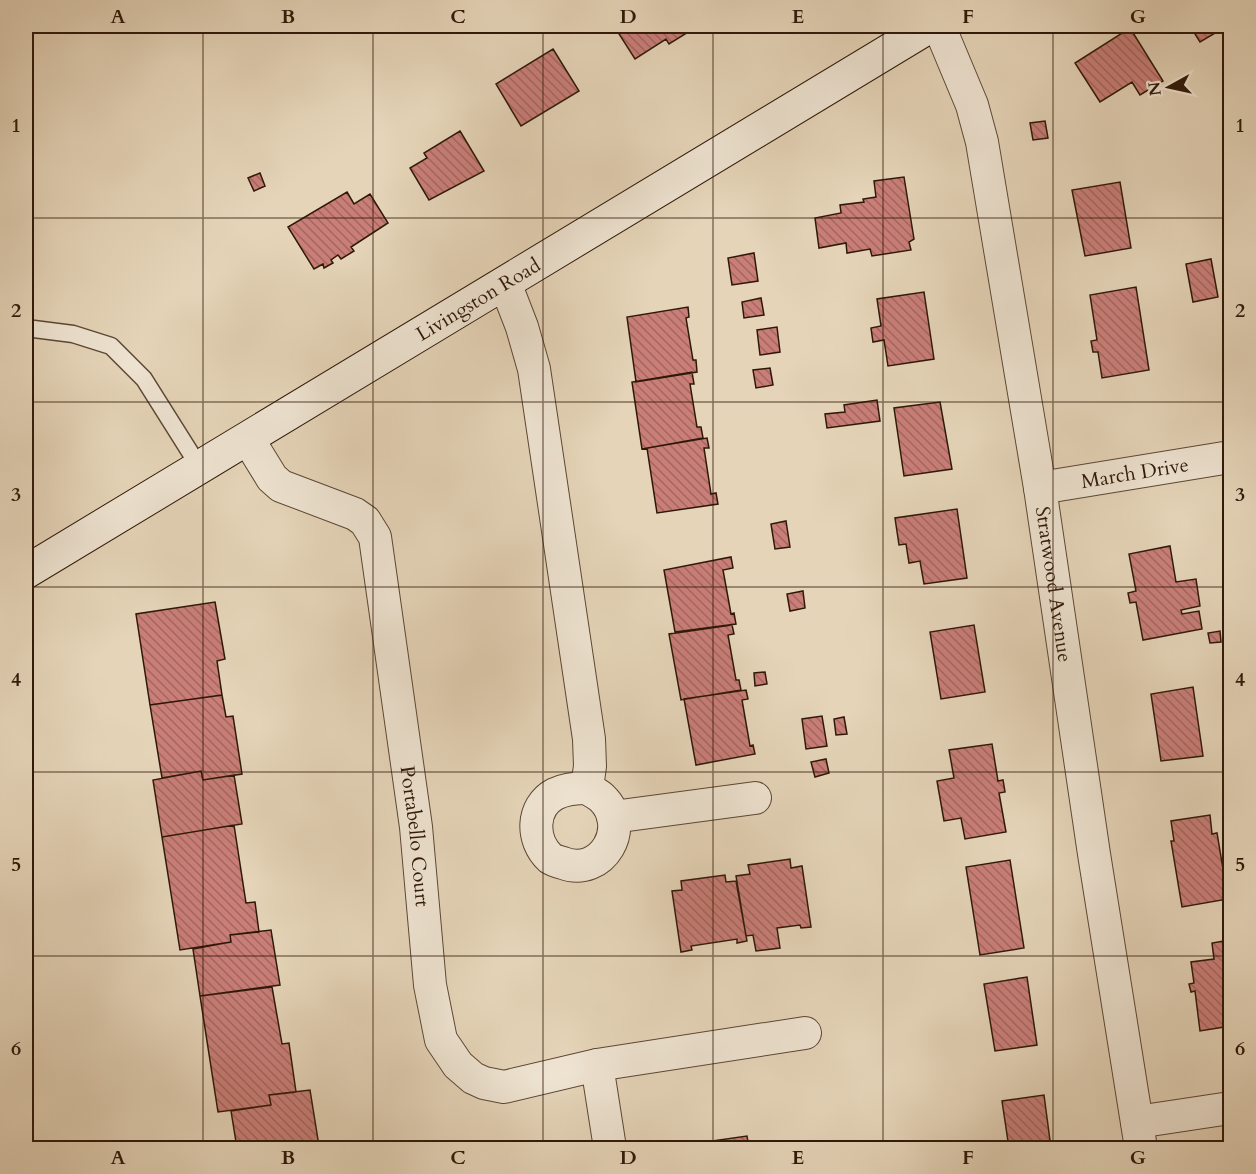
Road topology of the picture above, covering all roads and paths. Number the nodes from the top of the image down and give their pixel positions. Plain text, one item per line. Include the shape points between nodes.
1 (930, 26) edge
2 (939, 26) edge
3 (505, 283) junction
4 (26, 328) edge
5 (248, 439) junction
6 (1230, 457) edge
7 (200, 468) junction
8 (1040, 488) junction
9 (26, 572) edge
10 (587, 788) junction
11 (755, 798) dead end
12 (613, 817) junction
13 (805, 1033) dead end
14 (597, 1065) junction
15 (1230, 1108) edge
16 (1139, 1135) edge
17 (610, 1149) edge

1 - 3 main road, Livingston Road
2 - 8 street, Stratwood Avenue via 972,105 982,142
3 - 5 main road, Livingston Road
3 - 10 street via 534,369 589,739
4 - 7 lane via 72,334 111,346 144,379
5 - 7 main road, Livingston Road
5 - 14 street, Portabello Court via 281,486 355,514 365,520 375,537 416,827 430,985 446,1049 473,1078 504,1087
6 - 8 street, March Drive
7 - 9 main road, Livingston Road
8 - 16 street, Stratwood Avenue
10 - 12 street via 603,799
10 - 12 street via 553,795 542,807 536,822 537,839 551,859 574,867 597,861 609,849 614,834
11 - 12 street
13 - 14 street, Portabello Court
14 - 17 street
15 - 16 street

